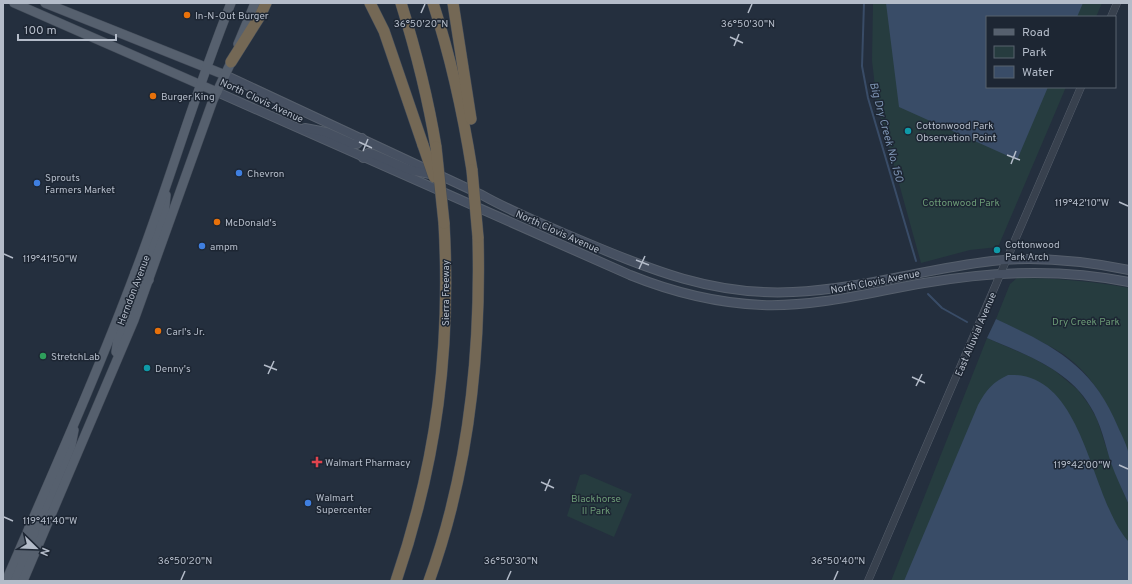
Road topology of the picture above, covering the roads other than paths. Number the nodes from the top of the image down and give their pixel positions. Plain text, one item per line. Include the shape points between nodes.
1 (14, 3) edge
2 (45, 3) edge
3 (230, 3) edge
4 (255, 3) edge
5 (266, 3) edge
6 (370, 3) edge
7 (401, 3) edge
8 (433, 3) edge
9 (453, 3) edge
10 (1117, 3) edge
11 (1111, 16) edge
12 (54, 20) junction
13 (129, 36) junction
14 (231, 62) junction
15 (205, 67) junction
16 (225, 75) junction
17 (200, 84) junction
18 (1081, 88) edge
19 (217, 92) junction
20 (292, 126) junction
21 (362, 138) junction
22 (363, 158) junction
23 (472, 170) junction
24 (168, 176) junction
25 (443, 177) junction
26 (441, 198) junction
27 (1007, 260) junction
28 (1129, 270) edge
29 (1002, 272) junction
30 (135, 273) junction
31 (149, 280) junction
32 (1129, 282) edge
33 (832, 288) junction
34 (764, 305) junction
35 (114, 366) junction
36 (77, 415) junction
37 (29, 528) junction
38 (41, 538) junction
39 (6, 581) edge
40 (15, 581) edge
41 (23, 581) edge
42 (396, 581) edge
43 (429, 581) edge
44 (868, 581) edge

1 - 12 main road, North Clovis Avenue
2 - 13 main road, North Clovis Avenue
3 - 15 main road, Herndon Avenue
4 - 14 main road, Herndon Avenue
5 - 14 highway
6 - 26 highway, bridge via 384,31
7 - 26 highway, Sierra Freeway, bridge via 429,106
8 - 23 highway via 463,113
9 - 23 highway via 474,141
10 - 11 street
12 - 13 main road via 58,16 98,30
12 - 17 main road, North Clovis Avenue
13 - 15 main road, North Clovis Avenue
14 - 16 main road, Herndon Avenue
15 - 16 main road, North Clovis Avenue
15 - 17 main road, Herndon Avenue
16 - 19 main road, Herndon Avenue
16 - 21 main road, North Clovis Avenue
17 - 19 main road, North Clovis Avenue
17 - 24 main road, Herndon Avenue
18 - 27 street, East Alluvial Avenue
19 - 20 main road, North Clovis Avenue
19 - 31 main road, Herndon Avenue
20 - 21 main road via 326,132 353,144 357,144
20 - 22 main road, North Clovis Avenue
21 - 25 main road, North Clovis Avenue
22 - 25 main road via 373,154 410,170
22 - 34 main road, North Clovis Avenue via 644,281 727,303
23 - 43 highway, bridge via 478,237 479,318 470,410 449,516
24 - 30 main road, Herndon Avenue
24 - 31 main road via 164,216 147,265
25 - 33 main road, North Clovis Avenue via 634,264 684,280 749,292 792,292
26 - 42 highway, Sierra Freeway, bridge via 446,315 438,407 424,489
27 - 28 main road, North Clovis Avenue via 1057,260
27 - 29 street, East Alluvial Avenue
27 - 33 main road, North Clovis Avenue
29 - 32 main road, North Clovis Avenue via 1056,272
29 - 34 main road, North Clovis Avenue via 827,301
29 - 44 street, East Alluvial Avenue
30 - 35 main road via 140,283 118,338
30 - 36 main road, Herndon Avenue
31 - 35 main road, Herndon Avenue
33 - 34 main road via 824,296 782,299
35 - 38 main road, Herndon Avenue
36 - 37 main road, Herndon Avenue
36 - 38 main road via 71,446 39,522
37 - 39 main road, Herndon Avenue
37 - 40 main road via 34,532 34,536
38 - 41 main road, Herndon Avenue

